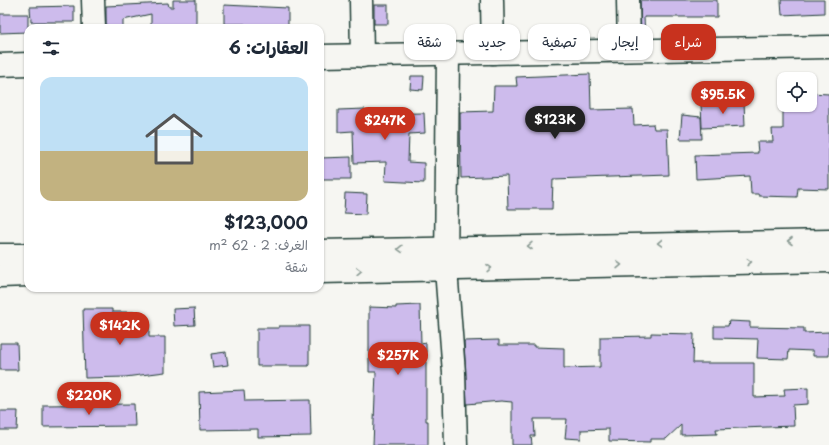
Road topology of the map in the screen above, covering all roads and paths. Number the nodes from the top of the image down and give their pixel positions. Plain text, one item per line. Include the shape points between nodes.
1 (93, 0) edge
2 (361, 0) edge
3 (492, 0) edge
4 (628, 0) edge
5 (94, 24) edge
6 (492, 24) edge
7 (628, 24) edge
8 (829, 47) edge
9 (653, 49) edge
10 (598, 50) edge
11 (520, 52) edge
12 (404, 55) edge
13 (324, 56) edge
14 (362, 56) junction
15 (448, 60) edge
16 (24, 64) edge
17 (0, 65) edge
18 (829, 240) edge
19 (446, 248) junction
20 (324, 251) edge
21 (0, 255) edge
22 (24, 255) edge
23 (829, 261) edge
24 (446, 270) junction
25 (324, 272) edge
26 (24, 275) edge
27 (0, 276) edge
28 (456, 445) edge

1 - 5 street
2 - 14 street
3 - 6 street
4 - 7 street
8 - 9 street
10 - 11 street
12 - 14 street
13 - 14 street
15 - 19 street
16 - 17 street
18 -> 19 street
19 -> 20 street
19 - 24 street
21 - 22 street
24 -> 23 street
25 -> 24 street
24 - 28 street via 454,373
26 - 27 street

